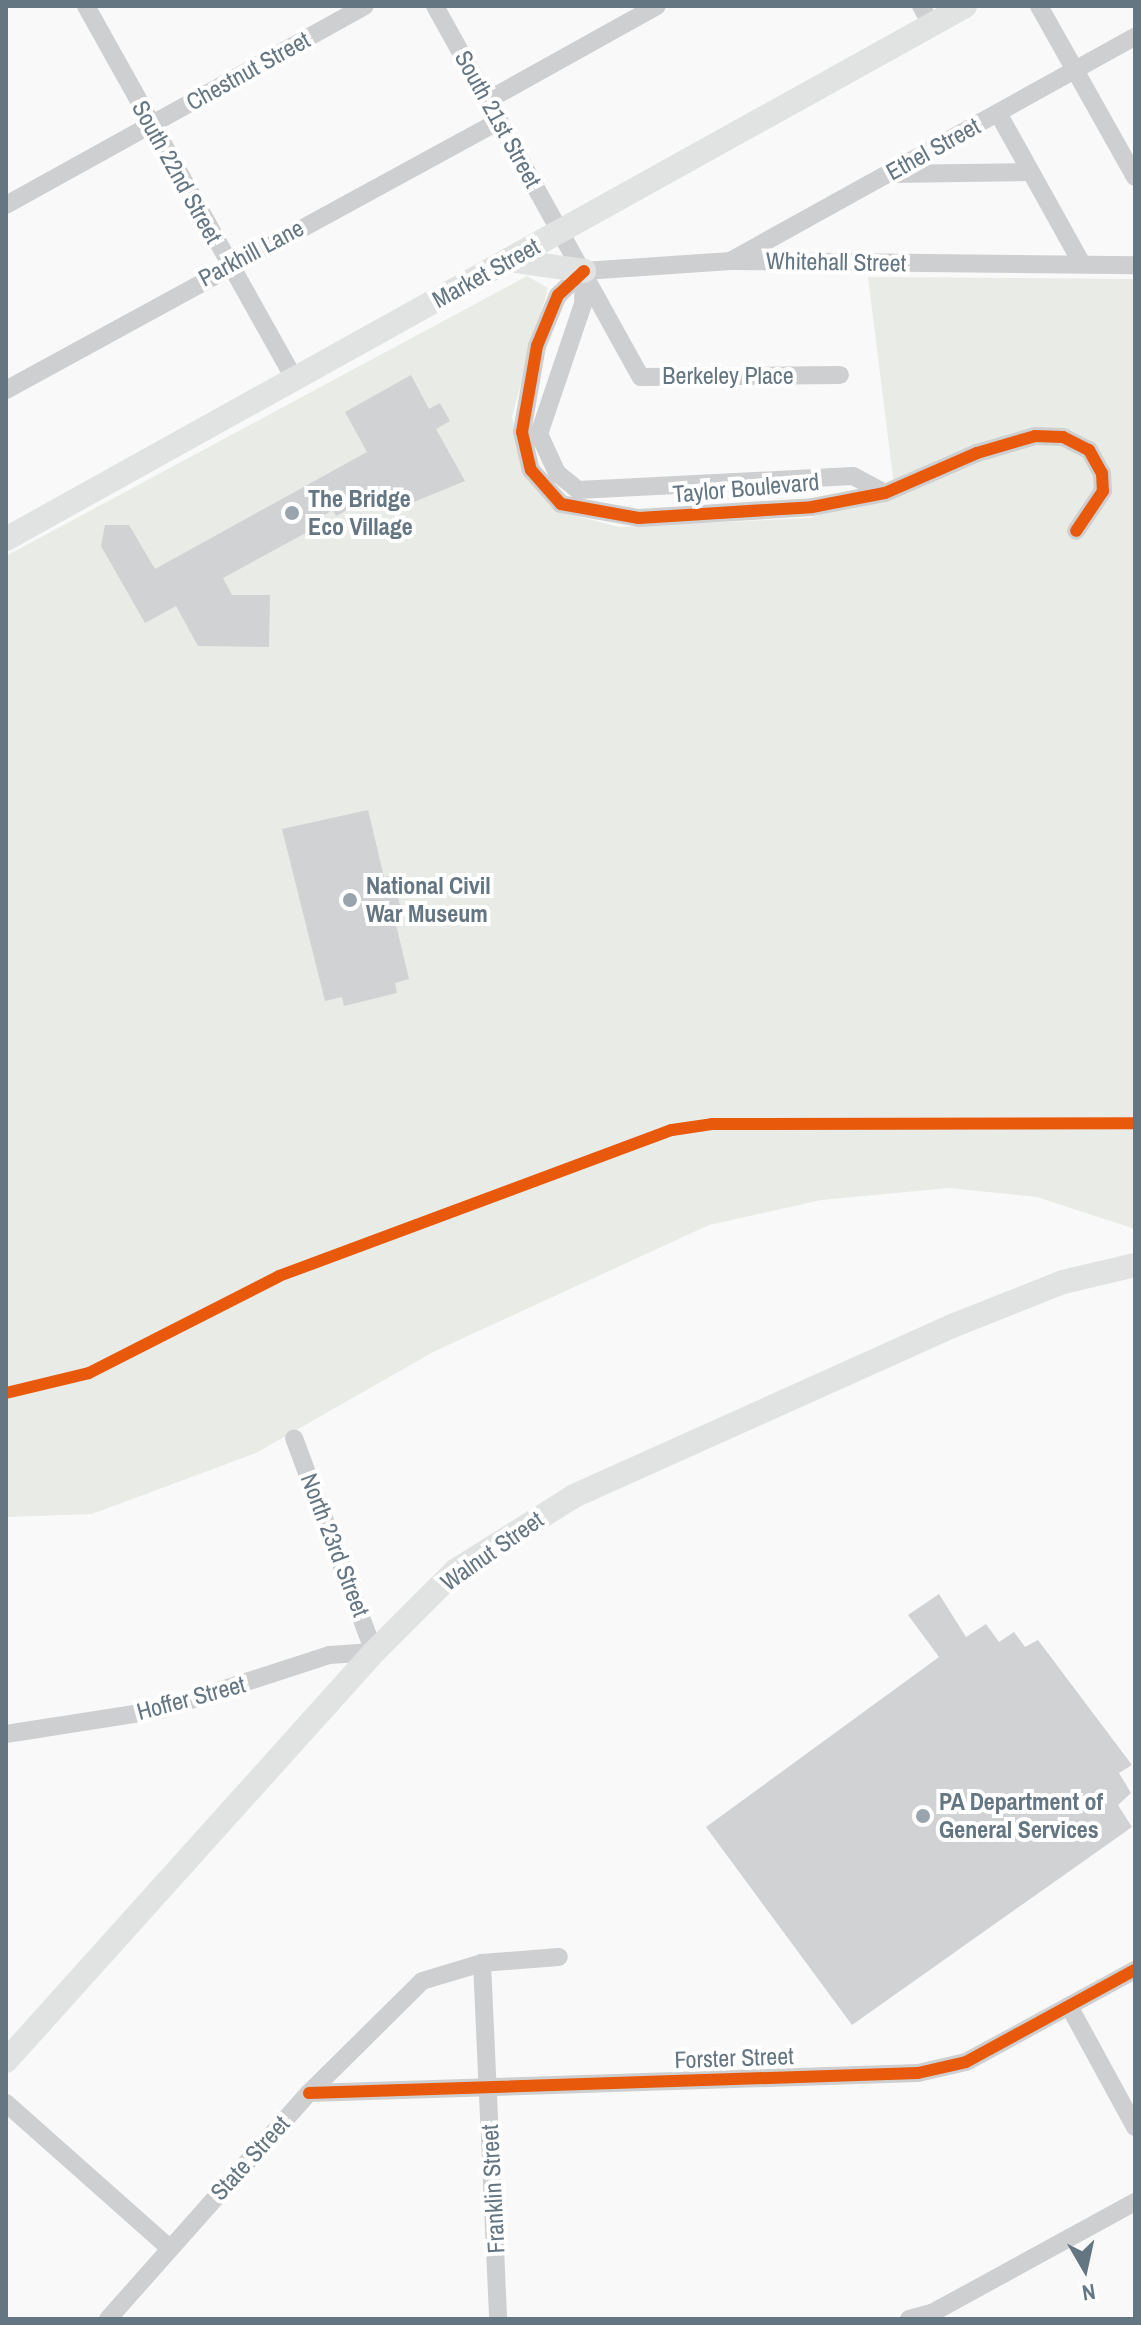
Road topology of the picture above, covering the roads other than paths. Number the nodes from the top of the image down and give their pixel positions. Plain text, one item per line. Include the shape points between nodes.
1 (86, 6) edge
2 (365, 6) edge
3 (435, 6) edge
4 (657, 6) edge
5 (965, 6) edge
6 (1039, 6) edge
7 (926, 15) edge
8 (1135, 37) edge
9 (1075, 70) junction
10 (488, 100) junction
11 (998, 113) junction
12 (499, 121) junction
13 (151, 125) junction
14 (1132, 165) edge
15 (1030, 172) junction
16 (888, 174) junction
17 (6, 205) edge
18 (561, 231) junction
19 (508, 260) junction
20 (731, 261) junction
21 (229, 264) junction
22 (1082, 264) junction
23 (1135, 265) edge
24 (584, 271) junction
25 (840, 375) dead end
26 (294, 378) junction
27 (6, 390) edge
28 (885, 493) junction
29 (1076, 531) dead end
30 (6, 539) edge
31 (1135, 1265) edge
32 (294, 1438) dead end
33 (374, 1652) junction
34 (6, 1734) edge
35 (559, 1957) dead end
36 (482, 1963) junction
37 (1135, 1970) edge
38 (1069, 2006) junction
39 (6, 2061) edge
40 (488, 2089) junction
41 (309, 2093) junction
42 (1128, 2095) edge
43 (6, 2103) edge
44 (1135, 2127) edge
45 (1135, 2202) edge
46 (168, 2247) junction
47 (108, 2319) edge
48 (498, 2319) edge
49 (909, 2319) edge

1 - 13 street, South 22nd Street
2 - 13 street, Chestnut Street
3 - 10 street, South 21st Street
4 - 10 street
5 - 7 main road, Market Street
6 - 9 street
7 - 18 main road, Market Street
8 - 9 street, Ethel Street
9 - 11 street, Ethel Street
9 - 14 street
10 - 12 street, South 21st Street
11 - 15 street
11 - 16 street, Ethel Street
12 - 18 street, South 21st Street
12 - 21 street, Parkhill Lane
13 - 17 street, Chestnut Street
13 - 21 street, South 22nd Street
15 - 16 street
15 - 22 street
16 - 20 street, Ethel Street
18 - 19 main road, Market Street
18 - 24 street
19 - 24 main road
19 - 26 main road, Market Street
20 - 22 street, Whitehall Street
20 - 24 street, Whitehall Street
21 - 26 street, South 22nd Street
21 - 27 street, Parkhill Lane
22 - 23 street, Whitehall Street
24 - 25 street, Berkeley Place via 641,377
24 - 28 street, Taylor Boulevard via 583,304 539,434 557,473 578,490 853,476
24 - 28 street, Taylor Boulevard via 558,295 537,346 522,432 531,470 561,504 603,515 679,516 812,507
26 - 30 main road, Market Street
28 - 29 street, Taylor Boulevard via 997,446 1035,436 1063,437 1089,450 1102,473 1103,491
31 - 33 main road, Walnut Street via 1063,1282 952,1326 574,1496 455,1571
32 - 33 street, North 23rd Street
33 - 34 street, Hoffer Street via 329,1655 160,1710
33 - 39 main road, Walnut Street
35 - 36 street, State Street
36 - 40 street, Franklin Street
36 - 41 street, State Street via 422,1981
37 - 38 street, Forster Street
38 - 40 street, Forster Street via 966,2062 918,2073
38 - 42 street
40 - 41 street, Forster Street
40 - 48 street, Franklin Street
41 - 46 street, State Street
42 - 44 street
43 - 46 street
45 - 49 street via 932,2313
46 - 47 street, State Street

